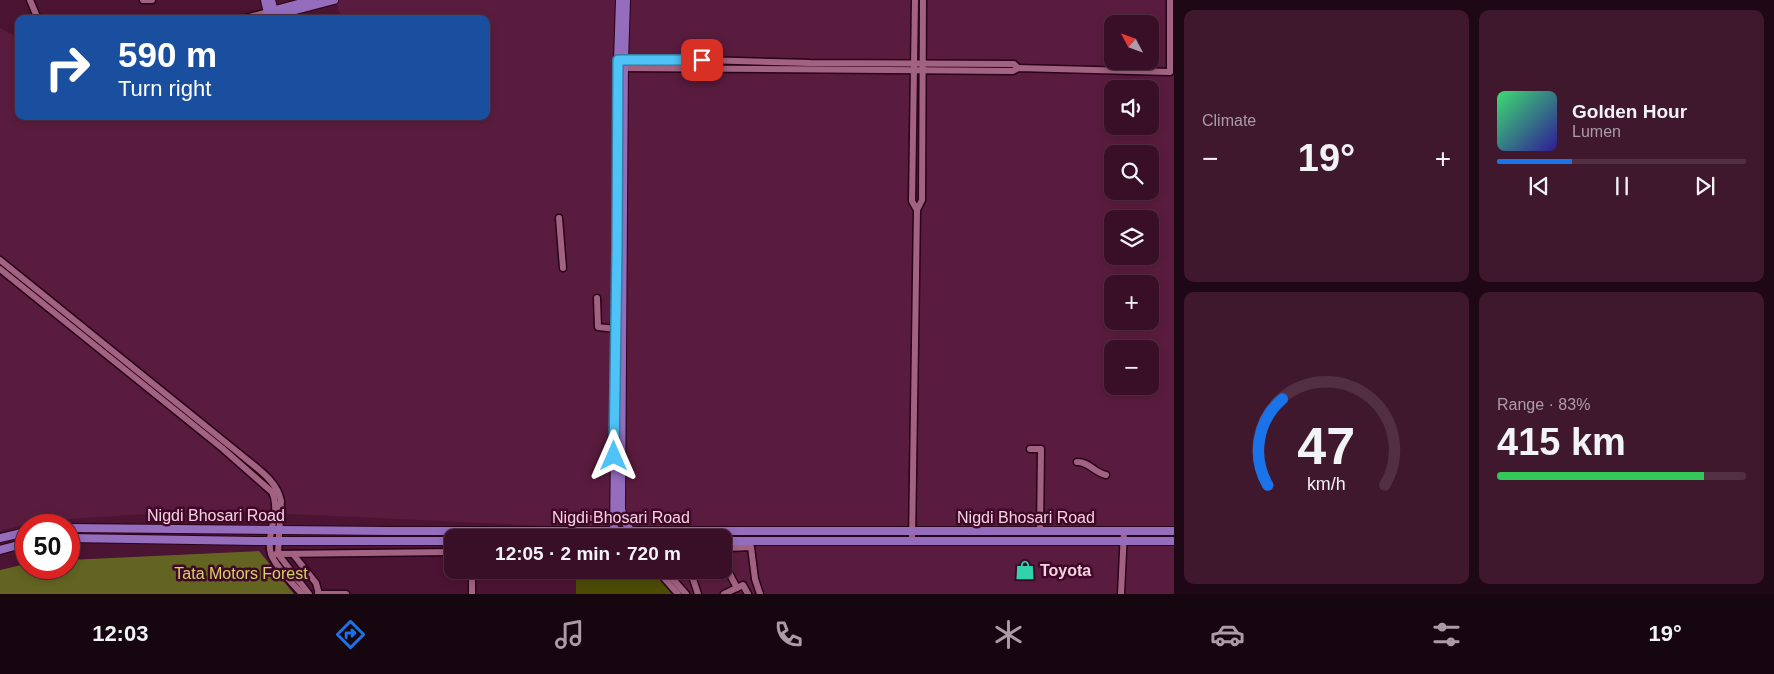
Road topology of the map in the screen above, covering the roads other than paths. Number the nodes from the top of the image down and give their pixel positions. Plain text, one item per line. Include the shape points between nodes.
1 (30, 0) edge
2 (143, 0) edge
3 (152, 0) edge
4 (265, 0) edge
5 (271, 0) edge
6 (313, 0) edge
7 (334, 0) edge
8 (620, 0) edge
9 (626, 0) edge
10 (915, 0) edge
11 (923, 0) edge
12 (1170, 0) edge
13 (36, 15) edge
14 (270, 15) edge
15 (621, 64) junction
16 (914, 67) junction
17 (922, 67) junction
18 (917, 210) junction
19 (559, 218) dead end
20 (0, 260) edge
21 (563, 268) dead end
22 (0, 269) edge
23 (620, 290) junction
24 (597, 298) dead end
25 (616, 329) junction
26 (1030, 449) dead end
27 (1077, 462) dead end
28 (1106, 475) dead end
29 (578, 518) dead end
30 (614, 518) junction
31 (80, 528) edge
32 (614, 529) edge
33 (629, 529) edge
34 (275, 530) junction
35 (912, 531) junction
36 (1040, 531) junction
37 (1124, 531) junction
38 (1174, 531) edge
39 (444, 532) edge
40 (732, 533) edge
41 (15, 535) edge
42 (0, 538) edge
43 (80, 538) edge
44 (274, 541) junction
45 (367, 541) junction
46 (444, 541) edge
47 (732, 541) edge
48 (912, 541) junction
49 (1124, 541) junction
50 (1174, 542) edge
51 (15, 546) edge
52 (732, 548) edge
53 (0, 550) edge
54 (367, 552) junction
55 (444, 552) edge
56 (274, 554) junction
57 (293, 554) junction
58 (732, 575) edge
59 (472, 579) edge
60 (665, 579) edge
61 (673, 579) edge
62 (693, 579) edge
63 (756, 581) junction
64 (740, 587) junction
65 (302, 594) edge
66 (309, 594) edge
67 (319, 594) edge
68 (346, 594) edge
69 (472, 594) edge
70 (678, 594) edge
71 (686, 594) edge
72 (698, 594) edge
73 (724, 594) edge
74 (748, 594) edge
75 (760, 594) edge
76 (1121, 594) edge

1 - 13 street
2 - 3 street
4 - 14 main road
5 - 14 main road
6 - 14 main road
7 - 14 main road
8 - 15 main road
9 - 15 main road
10 - 16 street
11 - 17 street
12 - 17 street via 1170,72 1018,68 1014,64
15 - 16 street
15 - 23 main road
16 - 17 street
16 - 18 street via 912,201
17 - 18 street via 922,200
18 - 35 street
19 - 21 street
20 - 34 street via 272,482 281,501
22 - 34 street via 272,492
23 - 25 main road
23 - 33 main road via 621,509 623,521
24 - 25 street via 598,327
25 - 30 main road
26 - 36 street via 1041,449
27 - 28 street via 1088,463 1099,474
29 - 30 street
30 - 32 main road
31 - 34 main road, Nigdi Bhosari Road
34 - 39 main road, Nigdi Bhosari Road
34 - 44 street
35 - 36 main road, Nigdi Bhosari Road
35 - 40 main road, Nigdi Bhosari Road
35 - 48 street
36 - 37 main road, Nigdi Bhosari Road
37 - 38 main road, Nigdi Bhosari Road
37 - 49 street
41 - 42 main road
43 - 44 main road, Nigdi Bhosari Road
44 - 45 main road, Nigdi Bhosari Road
44 - 56 street
45 - 46 main road, Nigdi Bhosari Road
45 - 54 street
47 - 48 main road, Nigdi Bhosari Road
48 - 49 main road, Nigdi Bhosari Road
49 - 50 main road, Nigdi Bhosari Road
49 - 76 street
51 - 53 main road
52 - 63 street via 751,547
54 - 55 street
54 - 57 street
56 - 57 street
56 - 65 street
56 - 66 street
57 - 67 street via 316,583
58 - 64 street
59 - 69 street
60 - 70 street
61 - 71 street
62 - 72 street
63 - 64 street
63 - 75 street
64 - 73 street
64 - 74 street
67 - 68 street

